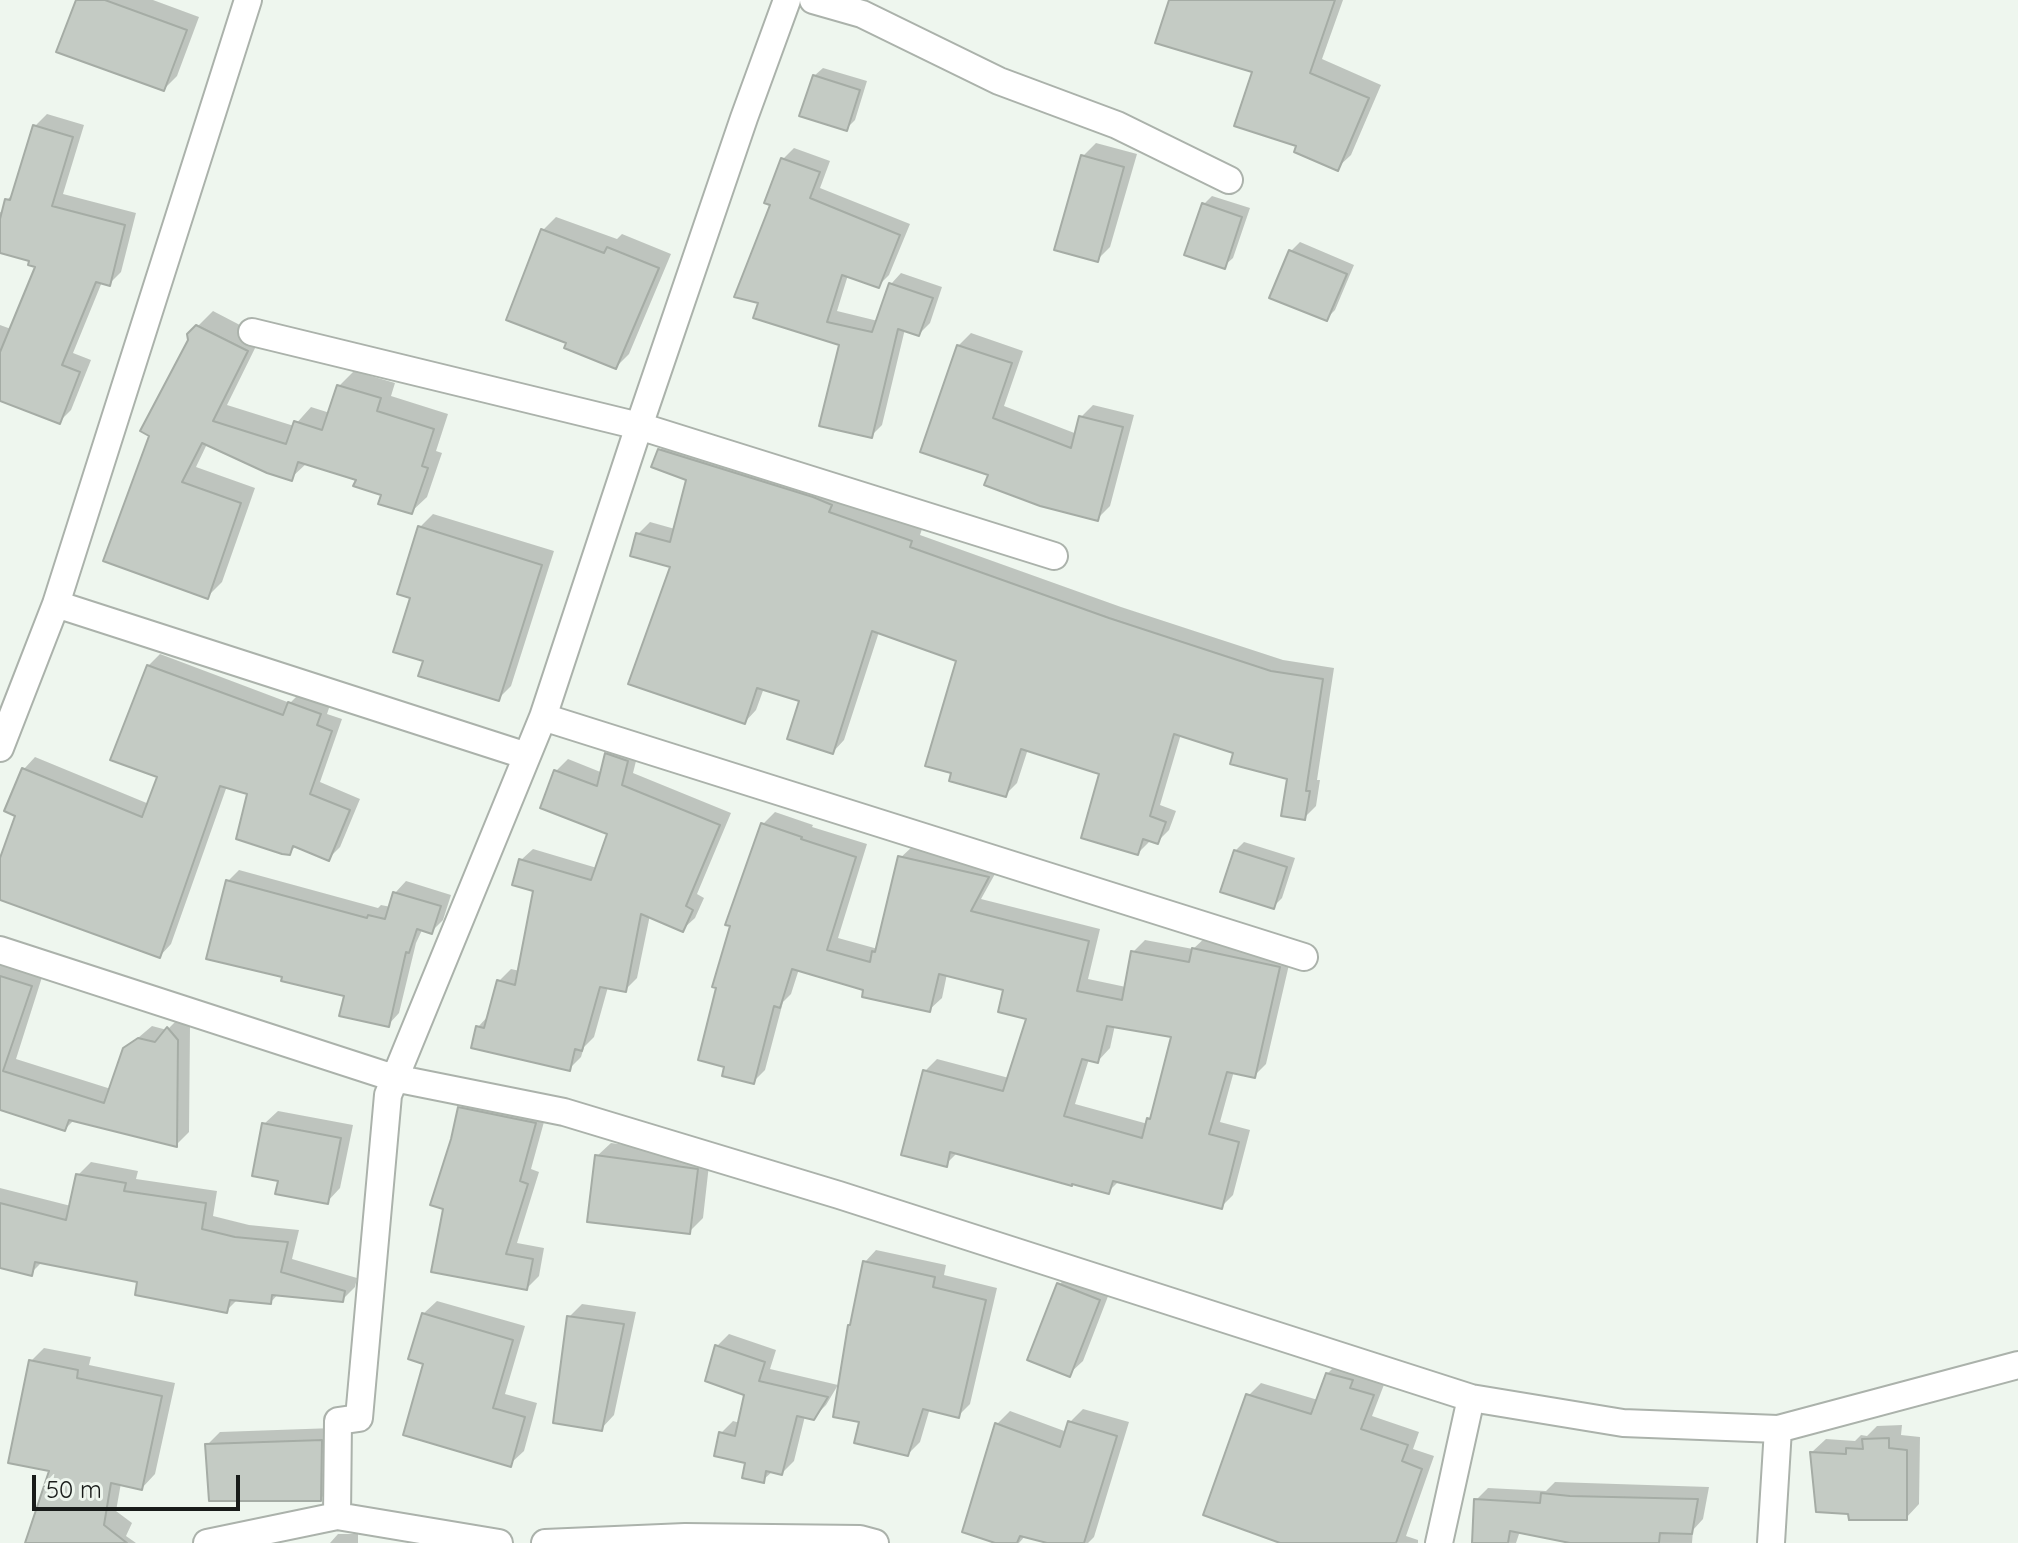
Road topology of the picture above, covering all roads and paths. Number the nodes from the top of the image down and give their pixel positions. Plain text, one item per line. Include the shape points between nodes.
1 (248, 0) edge
2 (787, 0) edge
3 (806, 0) edge
4 (813, 0) edge
5 (252, 332) dead end
6 (639, 426) junction
7 (1054, 556) dead end
8 (56, 604) junction
9 (543, 717) junction
10 (1, 744) edge
11 (527, 756) junction
12 (0, 950) edge
13 (1304, 957) dead end
14 (394, 1078) junction
15 (2018, 1365) edge
16 (1471, 1398) junction
17 (1778, 1429) junction
18 (337, 1516) junction
19 (207, 1543) edge
20 (499, 1543) edge
21 (545, 1543) edge
22 (875, 1543) edge
23 (1439, 1543) edge
24 (1771, 1543) edge

1 - 8 street
2 - 6 street
3 - 4 street via 1224,178 1117,125 999,81 862,14
5 - 6 street
6 - 7 street
6 - 9 street
8 - 10 street
8 - 11 street
9 - 11 street
9 - 13 street
11 - 14 street
12 - 14 street
14 - 16 street via 564,1112
14 - 18 street via 388,1095 359,1418 338,1421
15 - 17 street
16 - 17 street via 1623,1423
16 - 23 street
17 - 24 street
18 - 19 street
18 - 20 street
21 - 22 street via 685,1537

